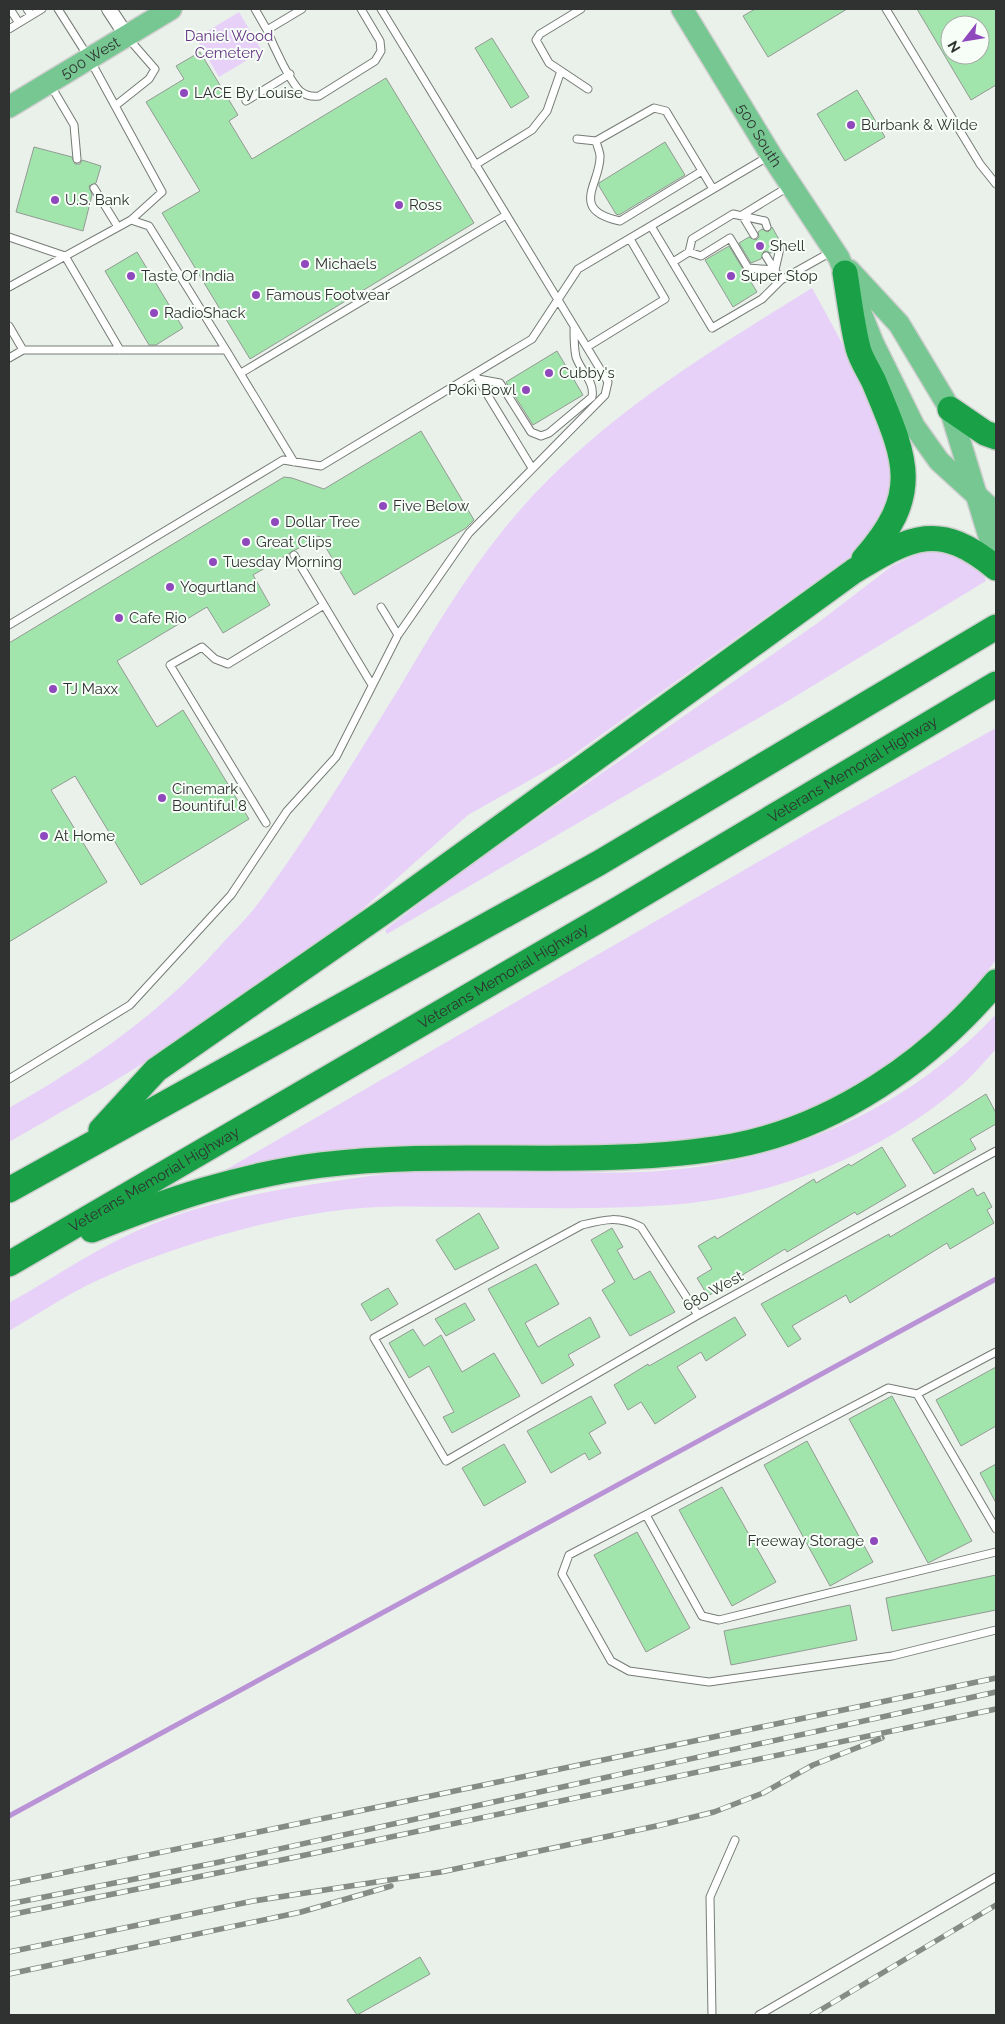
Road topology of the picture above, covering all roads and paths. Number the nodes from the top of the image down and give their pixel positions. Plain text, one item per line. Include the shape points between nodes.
1 (10, 9) edge
2 (41, 9) edge
3 (58, 9) edge
4 (109, 9) edge
5 (171, 9) edge
6 (255, 9) edge
7 (302, 9) edge
8 (361, 9) edge
9 (381, 9) edge
10 (581, 9) edge
11 (682, 9) edge
12 (886, 9) edge
13 (29, 12) edge
14 (19, 23) junction
15 (9, 29) edge
16 (267, 30) junction
17 (126, 36) junction
18 (89, 58) junction
19 (562, 71) junction
20 (290, 74) junction
21 (49, 82) junction
22 (588, 89) dead end
23 (246, 101) dead end
24 (115, 106) junction
25 (9, 107) edge
26 (577, 139) dead end
27 (596, 141) junction
28 (771, 155) junction
29 (77, 159) dead end
30 (475, 165) junction
31 (702, 171) junction
32 (995, 180) edge
33 (791, 186) junction
34 (94, 188) dead end
35 (713, 189) junction
36 (506, 215) junction
37 (742, 215) junction
38 (130, 220) junction
39 (651, 226) junction
40 (767, 226) dead end
41 (118, 227) junction
42 (754, 235) dead end
43 (9, 237) edge
44 (630, 239) junction
45 (780, 248) dead end
46 (689, 252) junction
47 (65, 256) junction
48 (766, 256) dead end
49 (839, 261) junction
50 (673, 262) junction
51 (775, 270) junction
52 (781, 280) junction
53 (9, 287) edge
54 (558, 301) junction
55 (9, 326) edge
56 (574, 326) junction
57 (587, 347) junction
58 (23, 350) junction
59 (120, 350) junction
60 (226, 350) junction
61 (9, 358) edge
62 (242, 373) junction
63 (476, 376) junction
64 (950, 409) junction
65 (996, 437) edge
66 (294, 462) junction
67 (532, 468) junction
68 (977, 496) junction
69 (996, 513) edge
70 (294, 555) dead end
71 (996, 559) edge
72 (996, 568) edge
73 (854, 570) junction
74 (324, 606) junction
75 (381, 607) dead end
76 (9, 625) edge
77 (988, 632) edge
78 (398, 635) junction
79 (996, 684) edge
80 (372, 685) junction
81 (266, 823) dead end
82 (996, 982) edge
83 (9, 1079) edge
84 (85, 1147) junction
85 (996, 1151) edge
86 (9, 1190) edge
87 (9, 1264) edge
88 (9, 1269) edge
89 (698, 1315) junction
90 (996, 1352) edge
91 (917, 1394) junction
92 (646, 1515) junction
93 (996, 1529) edge
94 (996, 1552) edge
95 (996, 1630) edge
96 (735, 1840) dead end
97 (996, 1877) edge
98 (712, 2015) edge
99 (759, 2015) edge

1 - 14 lane
2 - 13 lane
3 - 18 lane
4 - 17 street
5 - 17 main road, 500 West
6 - 16 lane
7 - 16 lane
8 - 20 lane via 380,41 381,50 375,62 319,96 312,97 300,91
9 - 30 lane
10 - 19 lane via 540,34 536,40 549,63
11 - 28 main road, 500 South
12 - 32 lane
13 - 14 lane
14 - 15 lane
16 - 20 lane
17 - 18 main road, 500 West
17 - 24 lane via 155,69 149,79
18 - 21 main road, 500 West
18 - 24 lane
19 - 22 lane
19 - 30 lane via 547,111 532,130
20 - 23 lane
21 - 25 main road, 500 West
21 - 29 lane via 74,125
24 - 38 lane via 162,192
26 - 27 lane
27 - 31 lane via 654,108 666,111
27 - 31 lane via 600,157 590,200 596,209 613,220 620,221
28 - 33 main road, 500 South
28 - 35 lane
30 - 36 lane
31 - 35 lane
33 - 37 lane
33 - 49 main road, 500 South
34 - 41 lane
35 - 39 lane
36 - 54 lane
36 - 62 lane
37 - 40 lane via 765,221
37 - 42 lane
37 - 46 lane via 733,214 692,238
38 - 41 lane
38 - 60 lane via 149,226
39 - 44 lane
39 - 50 lane
41 - 47 lane
43 - 47 lane
44 - 54 lane via 578,269
44 - 57 lane via 665,299
45 - 51 lane
46 - 50 lane
46 - 51 lane via 701,256 730,238 748,268
47 - 53 lane
47 - 59 lane
48 - 51 lane
49 - 52 lane
49 - 64 main road, 500 South via 899,324
49 - 68 main road, 500 South via 873,343 914,426 939,462
49 - 73 highway via 858,349 899,441 904,466 901,494 889,528
50 - 52 lane via 712,328 762,299
51 - 52 lane
54 - 56 lane
54 - 63 lane via 532,340
55 - 58 lane
56 - 57 lane
56 - 63 lane via 576,357 591,383 592,398 549,433 541,436 531,432 500,382
57 - 67 lane via 608,382 605,395
58 - 59 lane
58 - 61 lane
59 - 60 lane
60 - 62 lane
62 - 66 lane
63 - 66 lane via 320,466
63 - 67 lane
64 - 65 highway
64 - 68 main road, 500 South
66 - 76 lane via 284,460
67 - 78 lane via 469,532
68 - 69 main road, 500 South
68 - 71 main road, 500 South
70 - 74 lane
72 - 73 highway via 959,543 936,537 911,541
73 - 84 highway via 385,911 156,1070
74 - 80 lane
74 - 81 lane via 228,664 215,659 202,647 170,665
75 - 78 lane
77 - 84 highway via 600,862
78 - 80 lane
79 - 87 highway, Veterans Memorial Highway via 620,908
80 - 83 lane via 336,756 287,811 231,895 130,1005
82 - 88 highway via 936,1045 881,1085 816,1118 756,1140 665,1154 394,1159 320,1165 248,1178 161,1203 86,1232
84 - 86 highway
85 - 89 lane, 680 West
89 - 89 lane, 680 West via 641,1227 626,1220 606,1219 582,1225 374,1338 446,1461
90 - 91 lane
91 - 92 lane via 888,1388
91 - 93 lane
92 - 94 lane via 702,1616 719,1620
92 - 95 lane via 569,1555 562,1574 611,1661 628,1670 709,1682 892,1656
96 - 98 lane via 710,1897
97 - 99 lane

